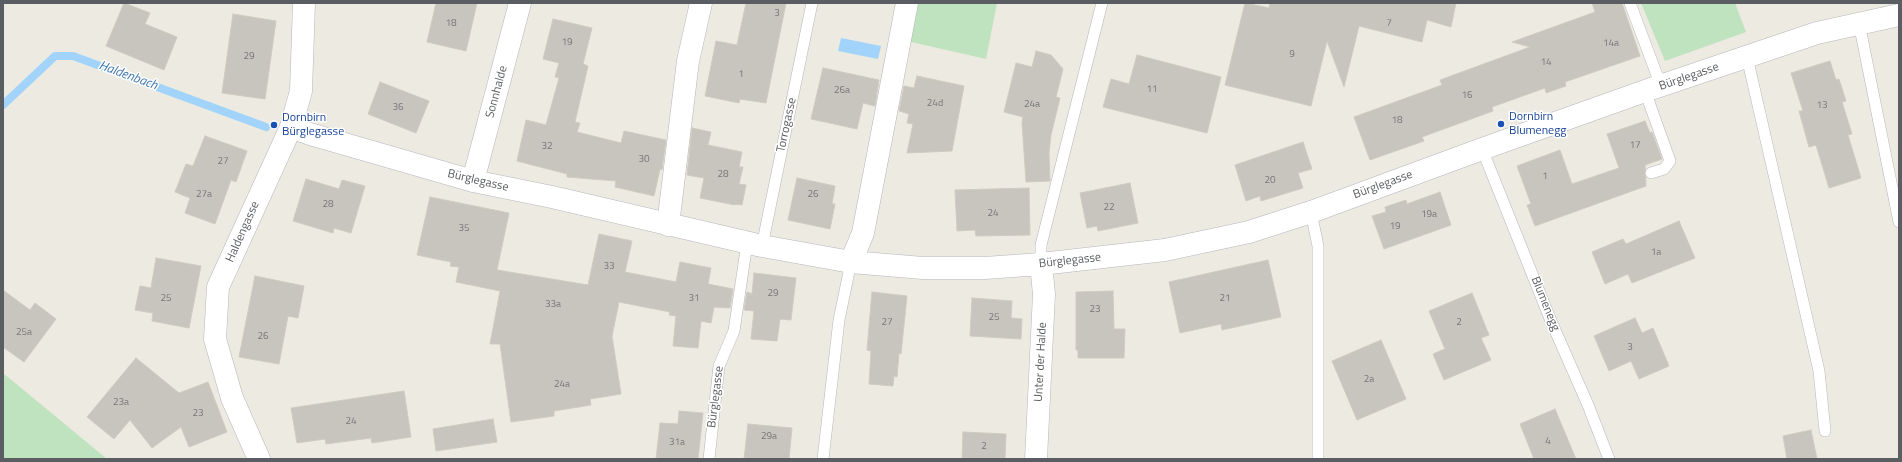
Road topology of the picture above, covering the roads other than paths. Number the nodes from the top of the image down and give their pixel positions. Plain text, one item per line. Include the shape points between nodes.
1 (304, 3) edge
2 (520, 3) edge
3 (701, 3) edge
4 (812, 3) edge
5 (907, 3) edge
6 (1102, 3) edge
7 (1630, 3) edge
8 (1899, 15) edge
9 (1859, 23) junction
10 (1747, 57) junction
11 (1653, 89) junction
12 (290, 127) junction
13 (1482, 148) junction
14 (1651, 173) dead end
15 (473, 181) junction
16 (1311, 212) junction
17 (1899, 222) edge
18 (668, 225) junction
19 (754, 245) junction
20 (851, 262) junction
21 (1041, 264) junction
22 (1825, 431) dead end
23 (259, 459) edge
24 (709, 459) edge
25 (823, 459) edge
26 (1036, 459) edge
27 (1318, 459) edge
28 (1609, 459) edge

1 - 12 street, Haldengasse via 301,91
2 - 15 street, Sonnhalde
3 - 18 street via 688,61
4 - 19 lane, Torrogasse
5 - 20 street via 863,233
6 - 21 lane via 1041,246
7 - 11 lane
8 - 9 street, Bürglegasse
9 - 10 street, Bürglegasse via 1818,33
9 - 17 lane
10 - 11 street, Bürglegasse
10 - 22 lane via 1819,371
11 - 13 street, Bürglegasse
11 - 14 lane via 1670,161 1664,169
12 - 15 street, Bürglegasse
12 - 23 street, Haldengasse via 218,287 215,339 232,398
13 - 16 street, Bürglegasse
13 - 28 lane, Blumenegg
15 - 18 street, Bürglegasse
16 - 21 street, Bürglegasse via 1249,232 1165,250
16 - 27 lane via 1318,246
18 - 19 street, Bürglegasse
19 - 20 street, Bürglegasse
19 - 24 lane, Bürglegasse via 734,331 719,366
20 - 21 street, Bürglegasse via 923,268 985,268
20 - 25 lane via 839,320
21 - 26 street, Unter der Halde via 1044,294

